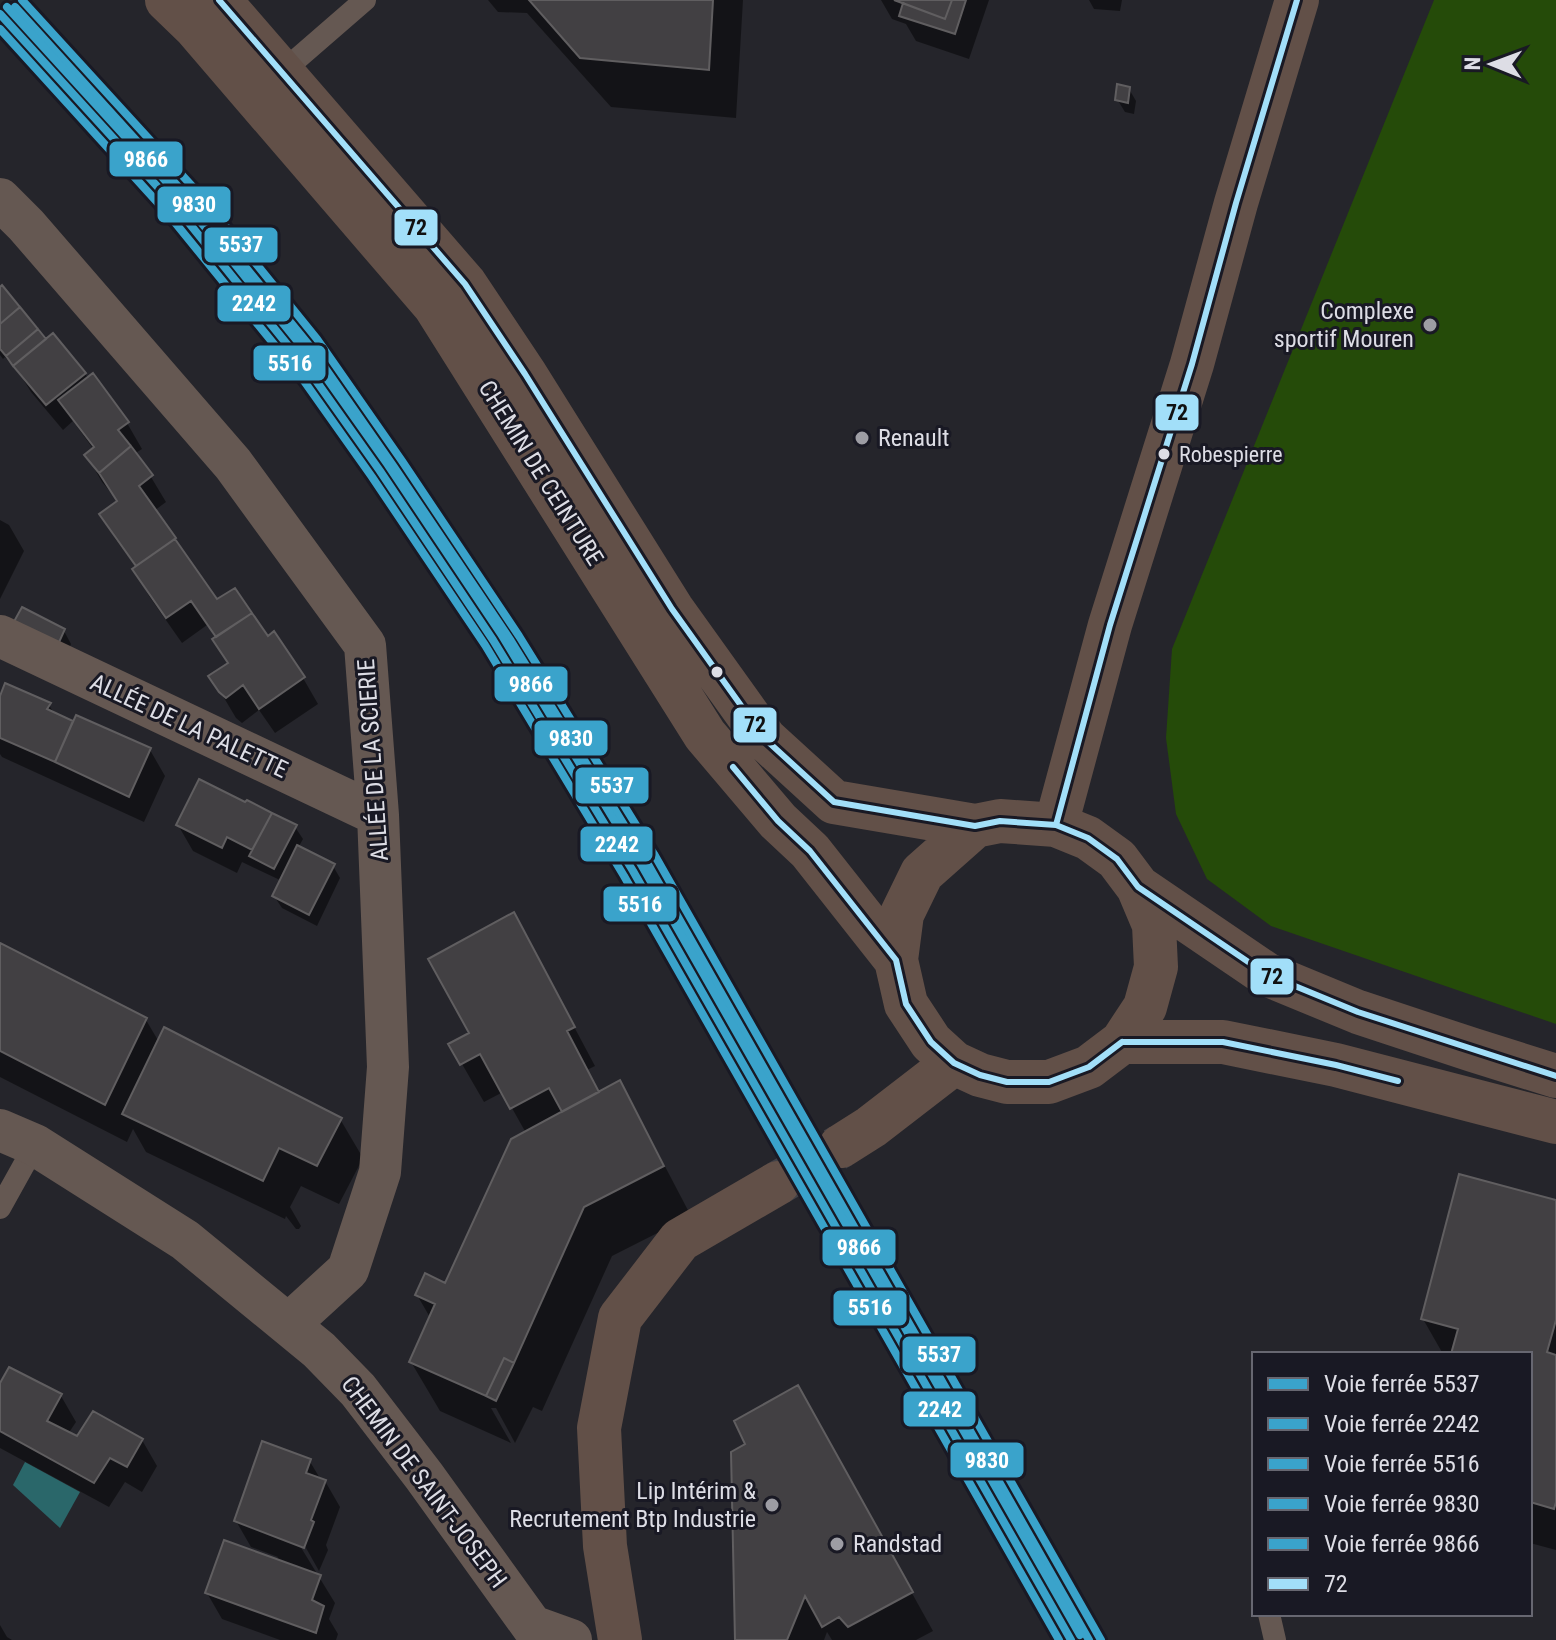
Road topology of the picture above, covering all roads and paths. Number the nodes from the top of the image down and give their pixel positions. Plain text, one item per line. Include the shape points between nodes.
1 (167, 0) edge
2 (219, 0) edge
3 (365, 0) edge
4 (1297, 0) edge
5 (282, 72) junction
6 (0, 199) edge
7 (0, 636) edge
8 (378, 815) junction
9 (1056, 825) junction
10 (975, 826) junction
11 (1138, 887) junction
12 (896, 960) junction
13 (1122, 1042) junction
14 (954, 1063) junction
15 (1556, 1076) edge
16 (1556, 1122) edge
17 (18, 1138) edge
18 (841, 1146) tunnel mouth
19 (778, 1183) tunnel mouth
20 (0, 1208) edge
21 (289, 1324) junction
22 (1269, 1616) edge
23 (571, 1640) edge
24 (620, 1640) edge
25 (1275, 1640) edge

1 - 12 main road, CHEMIN DE CEINTURE via 435,306 705,735 810,851
2 - 5 main road, CHEMIN DE CEINTURE
3 - 5 lane
4 - 9 main road via 1110,625
5 - 10 main road, CHEMIN DE CEINTURE via 465,284 672,609 765,739 834,802
6 - 8 street, ALLÉE DE LA SCIERIE via 233,464 365,645
7 - 8 street, ALLÉE DE LA PALETTE
8 - 21 street, ALLÉE DE LA SCIERIE via 388,1067 380,1172 348,1270
9 - 10 main road via 1000,821
9 - 11 main road via 1088,838 1117,859
10 - 12 main road via 922,873 902,914
11 - 13 main road via 1154,925 1156,967 1145,1007
11 - 15 main road via 1266,974 1358,1012
12 - 14 main road via 906,1004 931,1042
13 - 14 main road via 1089,1067 1049,1082 1007,1082
13 - 16 main road via 1223,1042 1336,1065
14 - 18 main road
17 - 20 lane
17 - 21 street, CHEMIN DE SAINT-JOSEPH via 185,1240
19 - 24 main road via 680,1240 620,1318 599,1428 605,1546
21 - 23 street, CHEMIN DE SAINT-JOSEPH via 358,1390 532,1626
22 - 25 lane

